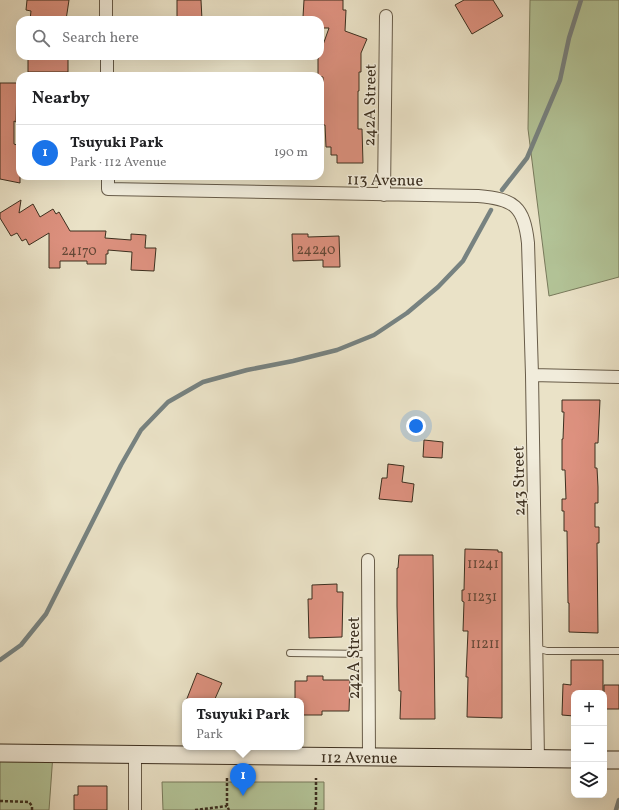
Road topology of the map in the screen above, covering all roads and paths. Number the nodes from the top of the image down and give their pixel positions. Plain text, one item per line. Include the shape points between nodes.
1 (106, 0) edge
2 (106, 16) edge
3 (386, 16) dead end
4 (106, 60) edge
5 (107, 72) edge
6 (108, 180) edge
7 (384, 195) junction
8 (514, 207) joint
9 (532, 375) junction
10 (619, 377) edge
11 (368, 560) dead end
12 (536, 648) junction
13 (619, 651) edge
14 (290, 653) dead end
15 (369, 654) junction
16 (0, 753) edge
17 (135, 754) junction
18 (369, 757) junction
19 (538, 759) junction
20 (571, 759) edge
21 (607, 760) edge
22 (619, 760) edge
23 (228, 778) dead end
24 (316, 778) dead end
25 (0, 801) edge
26 (227, 806) junction
27 (32, 810) edge
28 (135, 810) edge
29 (195, 810) edge
30 (229, 810) edge
31 (315, 810) edge

1 - 2 street
3 - 7 street, 242A Street
4 - 5 street
6 - 7 street, 113 Avenue via 108,188
7 - 8 street, 113 Avenue via 478,196 506,201
8 - 9 street, 243 Street via 521,214 528,243
9 - 10 street
9 - 12 street, 243 Street
11 - 15 street, 242A Street
12 - 13 lane via 547,651
12 - 19 street, 243 Street
14 - 15 lane
15 - 18 street, 242A Street
16 - 17 main road, 112 Avenue
17 - 18 main road, 112 Avenue
17 - 28 street
18 - 19 main road, 112 Avenue
19 - 20 main road, 112 Avenue
21 - 22 main road
23 - 26 path
24 - 31 path
25 - 27 path via 29,802
26 - 29 path
26 - 30 path

